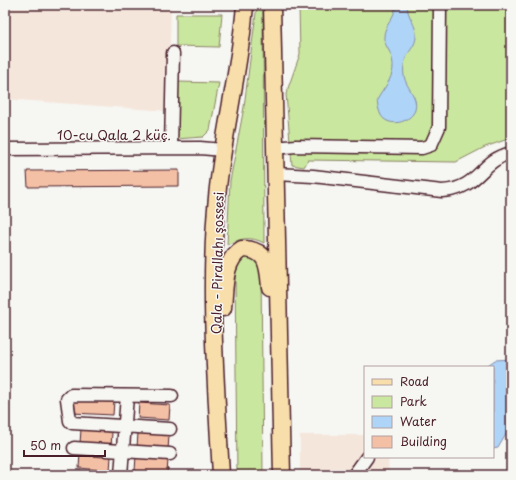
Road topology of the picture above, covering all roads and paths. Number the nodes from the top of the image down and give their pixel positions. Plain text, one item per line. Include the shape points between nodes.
1 (245, 5) edge
2 (272, 5) edge
3 (440, 5) edge
4 (173, 53) dead end
5 (171, 148) junction
6 (275, 148) junction
7 (5, 149) edge
8 (223, 150) junction
9 (511, 153) edge
10 (276, 174) junction
11 (216, 366) junction
12 (280, 372) junction
13 (127, 396) junction
14 (172, 396) dead end
15 (125, 426) junction
16 (170, 429) dead end
17 (74, 448) dead end
18 (122, 452) junction
19 (170, 454) dead end
20 (366, 458) edge
21 (121, 475) edge
22 (221, 475) edge
23 (282, 475) edge
24 (354, 475) edge

1 - 8 main road, Qala - Pirallahı şossesi via 240,55
2 - 6 main road
3 - 6 street via 439,127 430,145 422,148
4 - 5 street
5 - 7 street, 10-cu Qala 2 küç.
5 - 8 street, 10-cu Qala 2 küç.
6 - 10 main road
8 - 11 main road, Qala - Pirallahı şossesi via 215,223
9 - 10 street via 494,160 470,183 455,190 442,191
10 - 12 main road
11 - 12 main road via 227,271 231,259 242,249 252,249 265,259 268,271
11 - 22 main road, Qala - Pirallahı şossesi
12 - 23 main road
13 - 14 street
13 - 15 street
13 - 15 street via 71,395 67,399 72,423
15 - 16 street
15 - 18 street
17 - 18 street
18 - 19 street
18 - 21 street
20 - 24 street

